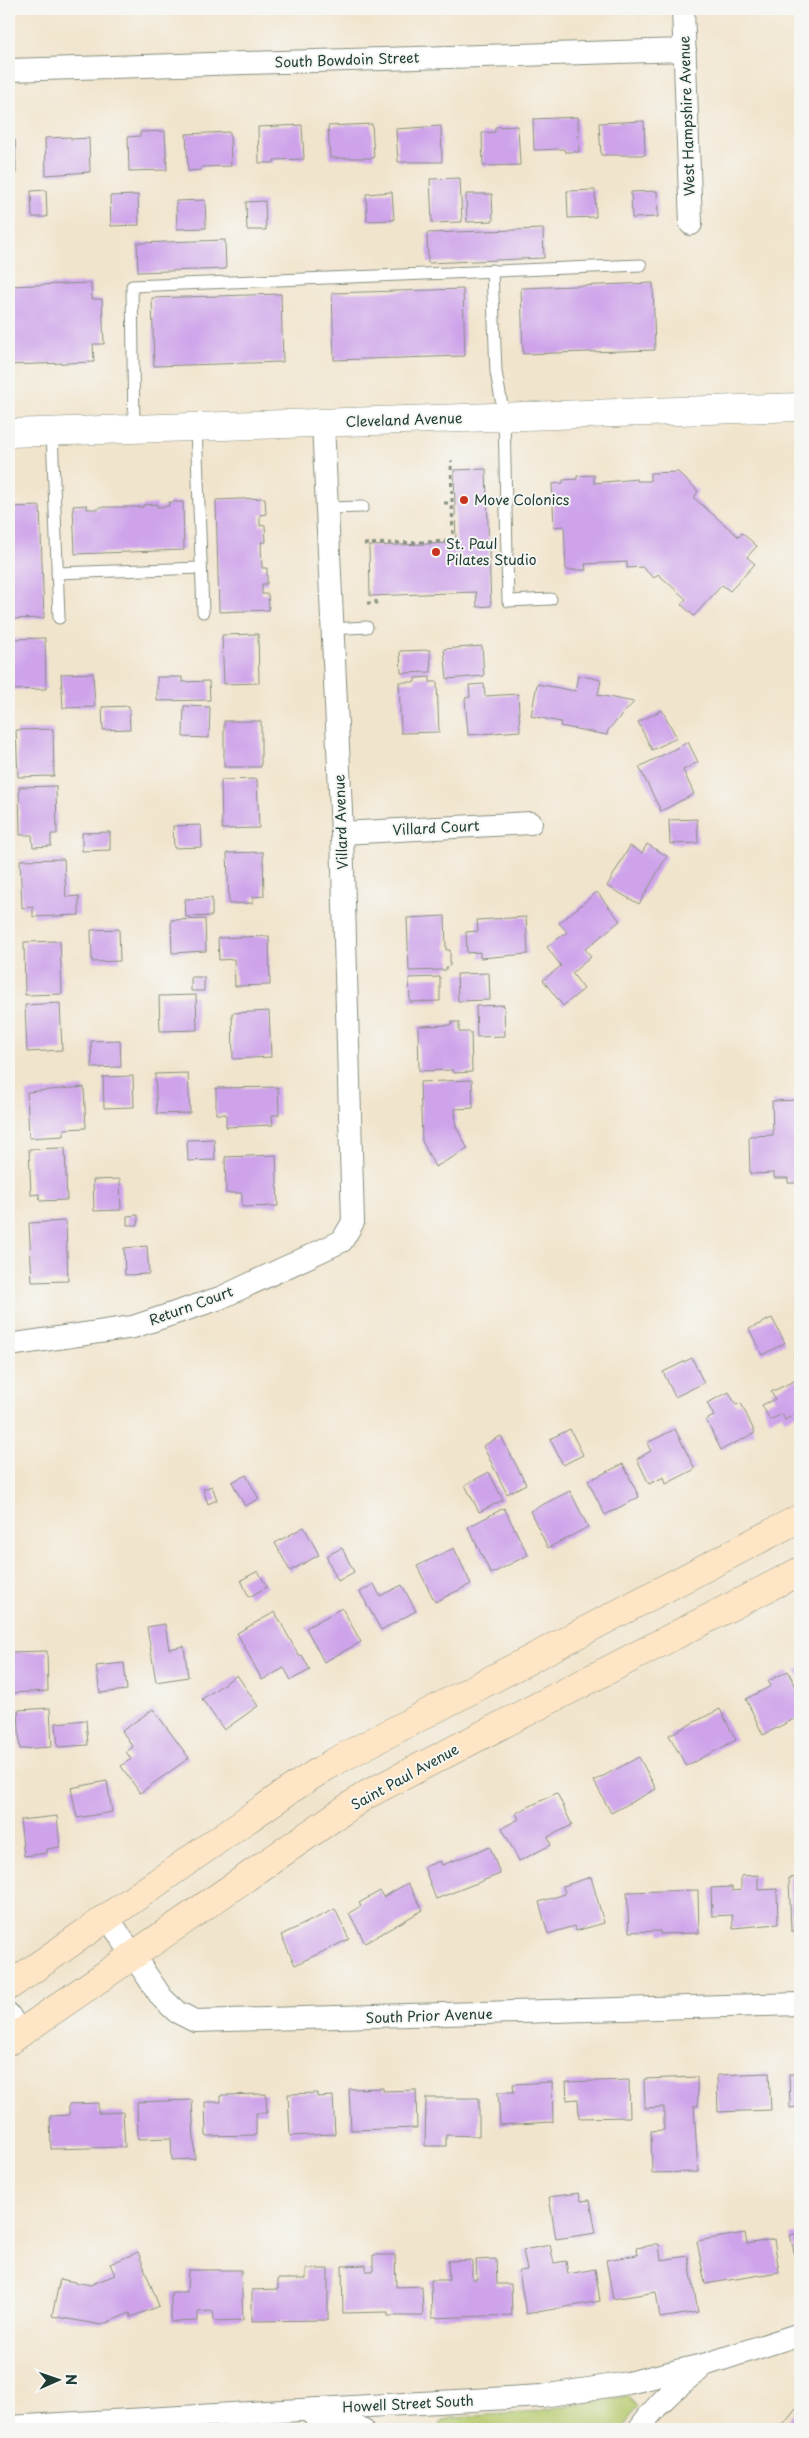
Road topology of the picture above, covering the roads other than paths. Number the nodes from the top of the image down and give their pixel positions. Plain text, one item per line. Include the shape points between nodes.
1 (683, 9) edge
2 (685, 50) junction
3 (9, 70) edge
4 (691, 224) dead end
5 (641, 265) dead end
6 (492, 270) junction
7 (800, 407) edge
8 (504, 416) junction
9 (323, 423) junction
10 (196, 427) junction
11 (134, 429) junction
12 (52, 431) junction
13 (9, 433) edge
14 (363, 507) dead end
15 (327, 508) junction
16 (201, 568) junction
17 (57, 573) junction
18 (552, 599) dead end
19 (203, 612) dead end
20 (58, 618) dead end
21 (368, 627) dead end
22 (332, 628) junction
23 (531, 823) dead end
24 (342, 833) junction
25 (353, 1222) joint
26 (9, 1345) edge
27 (800, 1518) edge
28 (800, 1571) edge
29 (108, 1918) junction
30 (133, 1956) junction
31 (9, 1986) edge
32 (800, 2004) edge
33 (12, 2030) edge
34 (800, 2334) edge
35 (707, 2364) junction
36 (291, 2410) junction
37 (9, 2427) edge
38 (362, 2429) edge
39 (639, 2429) edge

1 - 2 street, West Hampshire Avenue
2 - 3 street, South Bowdoin Street
2 - 4 street, West Hampshire Avenue
5 - 6 lane
6 - 8 lane via 496,372
6 - 11 lane via 132,286
7 - 8 street, Cleveland Avenue
8 - 9 street, Cleveland Avenue
8 - 18 lane via 508,601
9 - 10 street, Cleveland Avenue
9 - 15 street, Villard Avenue
10 - 11 street, Cleveland Avenue
10 - 16 lane
11 - 12 street, Cleveland Avenue
12 - 13 street, Cleveland Avenue
12 - 17 lane
14 - 15 lane
15 - 22 street, Villard Avenue
16 - 17 lane
16 - 19 lane
17 - 20 lane
21 - 22 lane
22 - 24 street, Villard Avenue
23 - 24 street, Villard Court
24 - 25 street, Villard Avenue
25 - 26 street, Return Court via 342,1241 220,1298 133,1327
27 - 29 main road via 332,1763
28 - 30 main road, Saint Paul Avenue via 366,1795
29 - 30 street, South Prior Avenue
29 - 31 main road
30 - 32 street, South Prior Avenue via 162,1998 177,2012 195,2021
30 - 33 main road, Saint Paul Avenue
34 - 35 street, Howell Street South
35 - 36 street, Howell Street South via 628,2383 542,2396
35 - 39 street via 677,2386
36 - 37 street, Howell Street South
36 - 38 street

